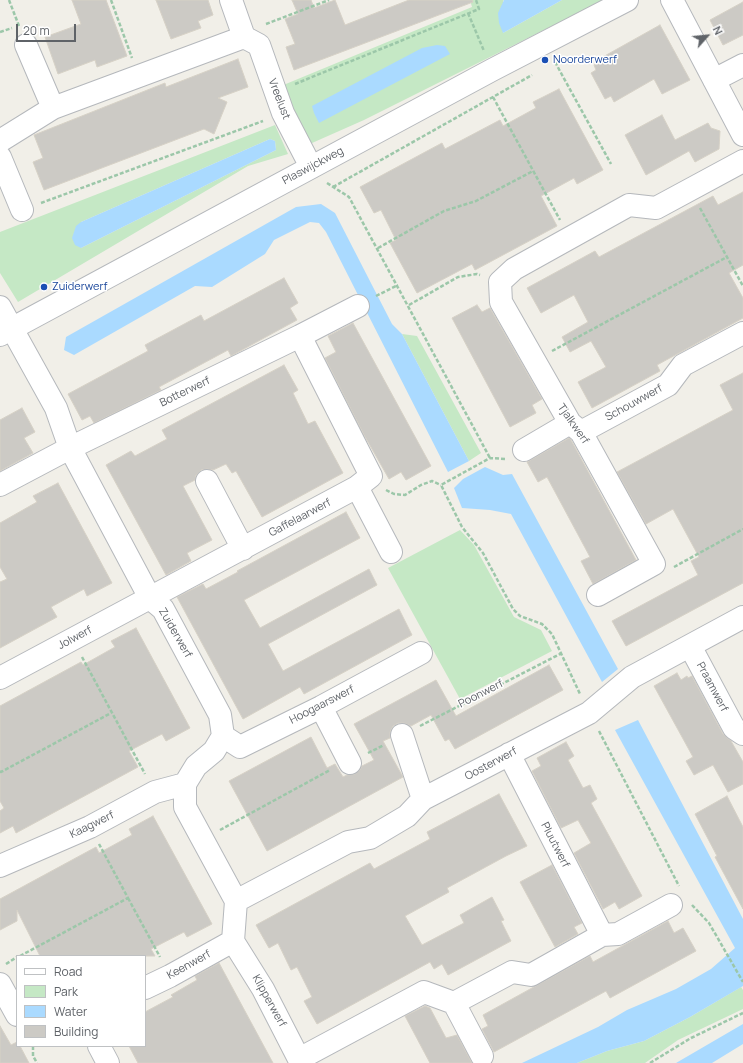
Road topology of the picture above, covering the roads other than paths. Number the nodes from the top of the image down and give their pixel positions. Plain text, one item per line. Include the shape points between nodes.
1 (231, 0) edge
2 (627, 0) edge
3 (672, 0) edge
4 (22, 35) road end
5 (244, 35) junction
6 (743, 65) edge
7 (714, 80) junction
8 (52, 108) junction
9 (743, 135) edge
10 (0, 141) edge
11 (0, 157) edge
12 (743, 160) edge
13 (311, 167) junction
14 (22, 210) road end
15 (358, 306) dead end
16 (0, 307) edge
17 (6, 332) edge
18 (743, 333) edge
19 (300, 336) junction
20 (576, 428) junction
21 (70, 448) junction
22 (524, 450) road end
23 (207, 481) dead end
24 (364, 482) junction
25 (0, 485) edge
26 (243, 549) junction
27 (391, 552) dead end
28 (598, 595) dead end
29 (150, 598) junction
30 (743, 617) edge
31 (690, 646) junction
32 (422, 653) dead end
33 (0, 678) edge
34 (321, 707) junction
35 (740, 728) edge
36 (223, 736) junction
37 (402, 736) road end
38 (509, 754) junction
39 (350, 761) road end
40 (185, 784) junction
41 (423, 799) junction
42 (0, 866) edge
43 (681, 900) road end
44 (236, 901) junction
45 (602, 935) junction
46 (233, 941) junction
47 (0, 984) edge
48 (146, 988) edge
49 (454, 1003) junction
50 (16, 1014) edge
51 (100, 1047) edge
52 (482, 1056) dead end
53 (300, 1061) edge
54 (108, 1063) edge

1 - 5 street
2 - 13 street, Plaswijckweg
3 - 7 street
4 - 8 street
5 - 8 street
5 - 13 street, Vreelust via 259,44 283,113
6 - 7 street
7 - 9 street
8 - 10 street
11 - 14 street
12 - 20 street, Tjalkwerf via 656,208 630,205 514,269 500,282 501,302
13 - 17 street, Plaswijckweg
15 - 19 street, Botterwerf
16 - 17 street, Zuiderwerf
17 - 21 street, Zuiderwerf via 56,408
18 - 20 street, Schouwwerf via 683,365 668,385
19 - 21 street, Botterwerf
19 - 24 street
20 - 22 street, Schouwwerf
20 - 28 street, Tjalkwerf via 654,564
21 - 25 street, Botterwerf
21 - 29 street, Zuiderwerf
23 - 26 street
24 - 26 street, Gaffelaarwerf
24 - 27 street
26 - 29 street, Gaffelaarwerf
29 - 33 street, Jolwerf
29 - 36 street, Zuiderwerf via 163,609 220,715
30 - 31 street, Oosterwerf
31 - 35 street, Praamwerf
31 - 38 street, Oosterwerf via 632,677 589,713
32 - 34 street, Hoogaarswerf
34 - 36 street, Hoogaarswerf via 240,747
34 - 39 street
36 - 40 street via 214,751 196,766
37 - 41 street
38 - 41 street, Oosterwerf
38 - 45 street, Pluutwerf
40 - 42 street, Kaagwerf via 155,792 90,827
40 - 44 street via 185,807
41 - 44 street, Oosterwerf via 407,816 370,838 348,842
43 - 45 street via 618,934
44 - 46 street
45 - 49 street via 531,974 512,972
46 - 48 street, Keenwerf
46 - 53 street, Klipperwerf via 263,989
47 - 50 street
49 - 52 street
49 - 53 street via 424,992
51 - 54 street

